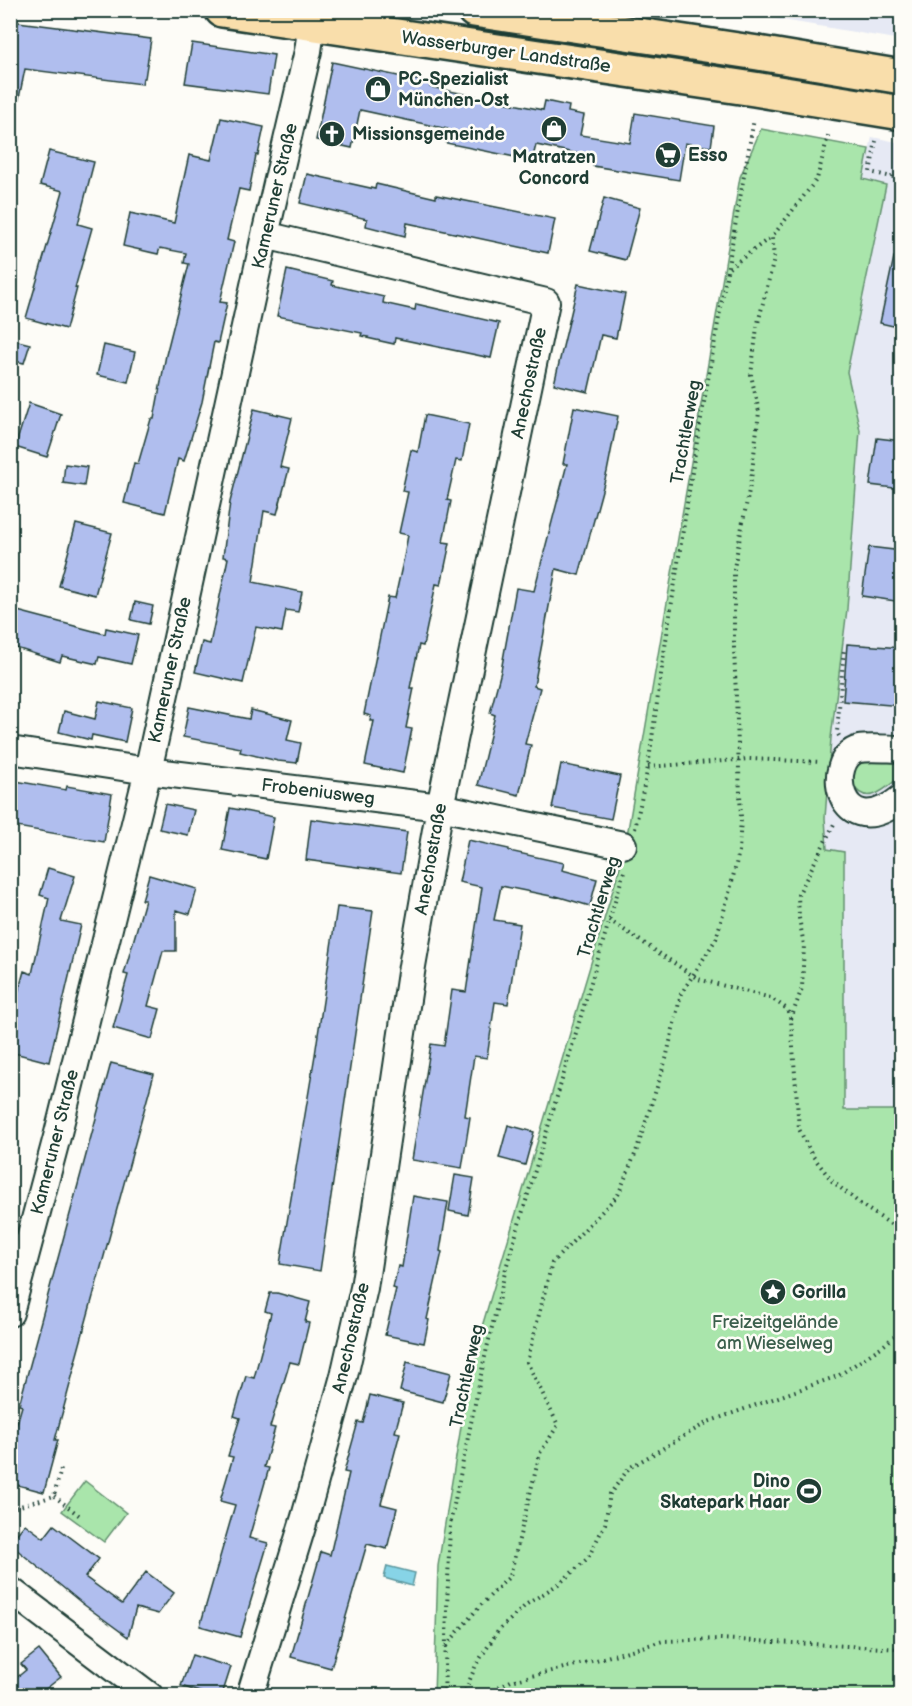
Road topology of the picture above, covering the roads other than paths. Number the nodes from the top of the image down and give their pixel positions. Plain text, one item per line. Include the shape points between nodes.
1 (222, 10) edge
2 (474, 10) edge
3 (312, 24) junction
4 (902, 76) edge
5 (902, 113) edge
6 (265, 235) junction
7 (902, 749) edge
8 (10, 750) edge
9 (148, 771) junction
10 (902, 798) edge
11 (441, 807) junction
12 (628, 846) road end
13 (10, 1313) edge
14 (10, 1590) edge
15 (150, 1695) edge
16 (250, 1695) edge

1 - 3 main road, Wasserburger Landstraße
2 - 4 main road, Wasserburger Landstraße
3 - 5 main road, Wasserburger Landstraße via 754,104
3 - 6 street, Kameruner Straße
6 - 9 street, Kameruner Straße
6 - 11 street, Anechostraße via 546,302
7 - 10 street via 859,749 845,759 840,780 845,802 856,812 871,814
8 - 9 street, Frobeniusweg
9 - 11 street, Frobeniusweg
9 - 13 street, Kameruner Straße
11 - 12 street, Frobeniusweg
11 - 16 street, Anechostraße via 412,966 364,1288 305,1517
14 - 15 street

